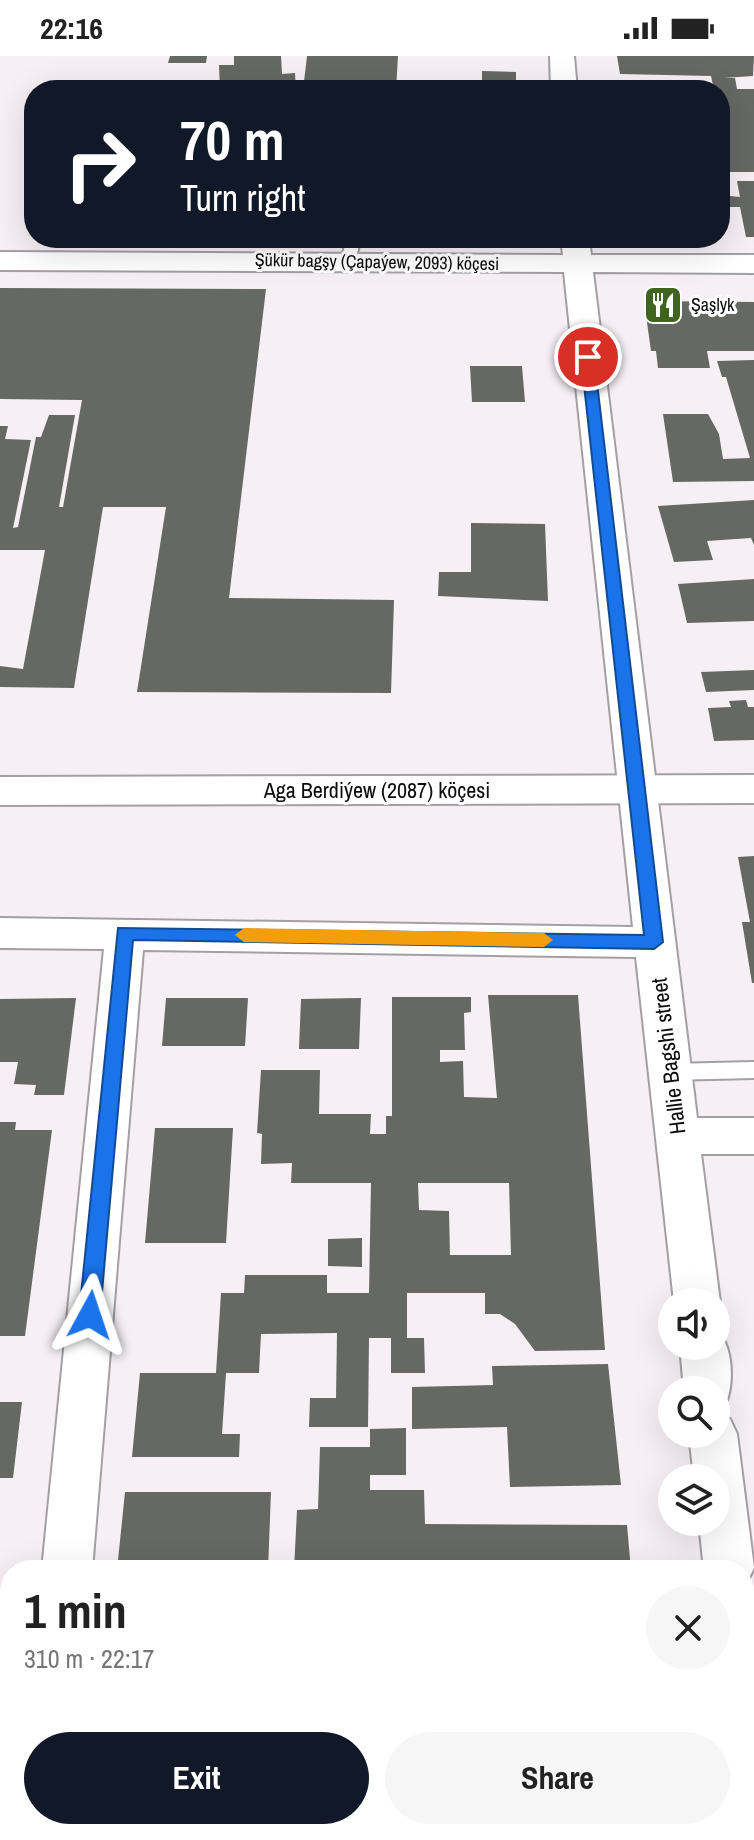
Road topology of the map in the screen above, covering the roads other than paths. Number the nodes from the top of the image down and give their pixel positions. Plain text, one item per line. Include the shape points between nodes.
1 (562, 56) edge
2 (563, 80) edge
3 (351, 250) edge
4 (576, 251) edge
5 (0, 261) edge
6 (754, 264) edge
7 (636, 789) junction
8 (754, 789) edge
9 (0, 791) edge
10 (0, 933) edge
11 (125, 933) junction
12 (654, 942) junction
13 (754, 1070) edge
14 (669, 1072) junction
15 (678, 1136) junction
16 (754, 1136) edge
17 (695, 1288) edge
18 (715, 1448) edge
19 (68, 1560) edge
20 (728, 1560) edge

1 - 2 street
3 - 4 street, Şükür bagşy (Çapaýew, 2093) köçesi
3 - 5 street, Şükür bagşy (Çapaýew, 2093) köçesi
4 - 6 street, Şükür bagşy (Çapaýew, 2093) köçesi
4 - 7 street, Hallie Bagshi street
7 - 8 street, Aga Berdiýew (2087) köçesi
7 - 9 street, Aga Berdiýew (2087) köçesi
7 - 12 street, Hallie Bagshi street
10 - 11 street
11 - 12 street
11 - 19 street
12 - 14 street, Hallie Bagshi street
13 - 14 lane
14 - 15 street, Hallie Bagshi street
15 - 16 street
15 - 17 street, Hallie Bagshi street
18 - 20 street

